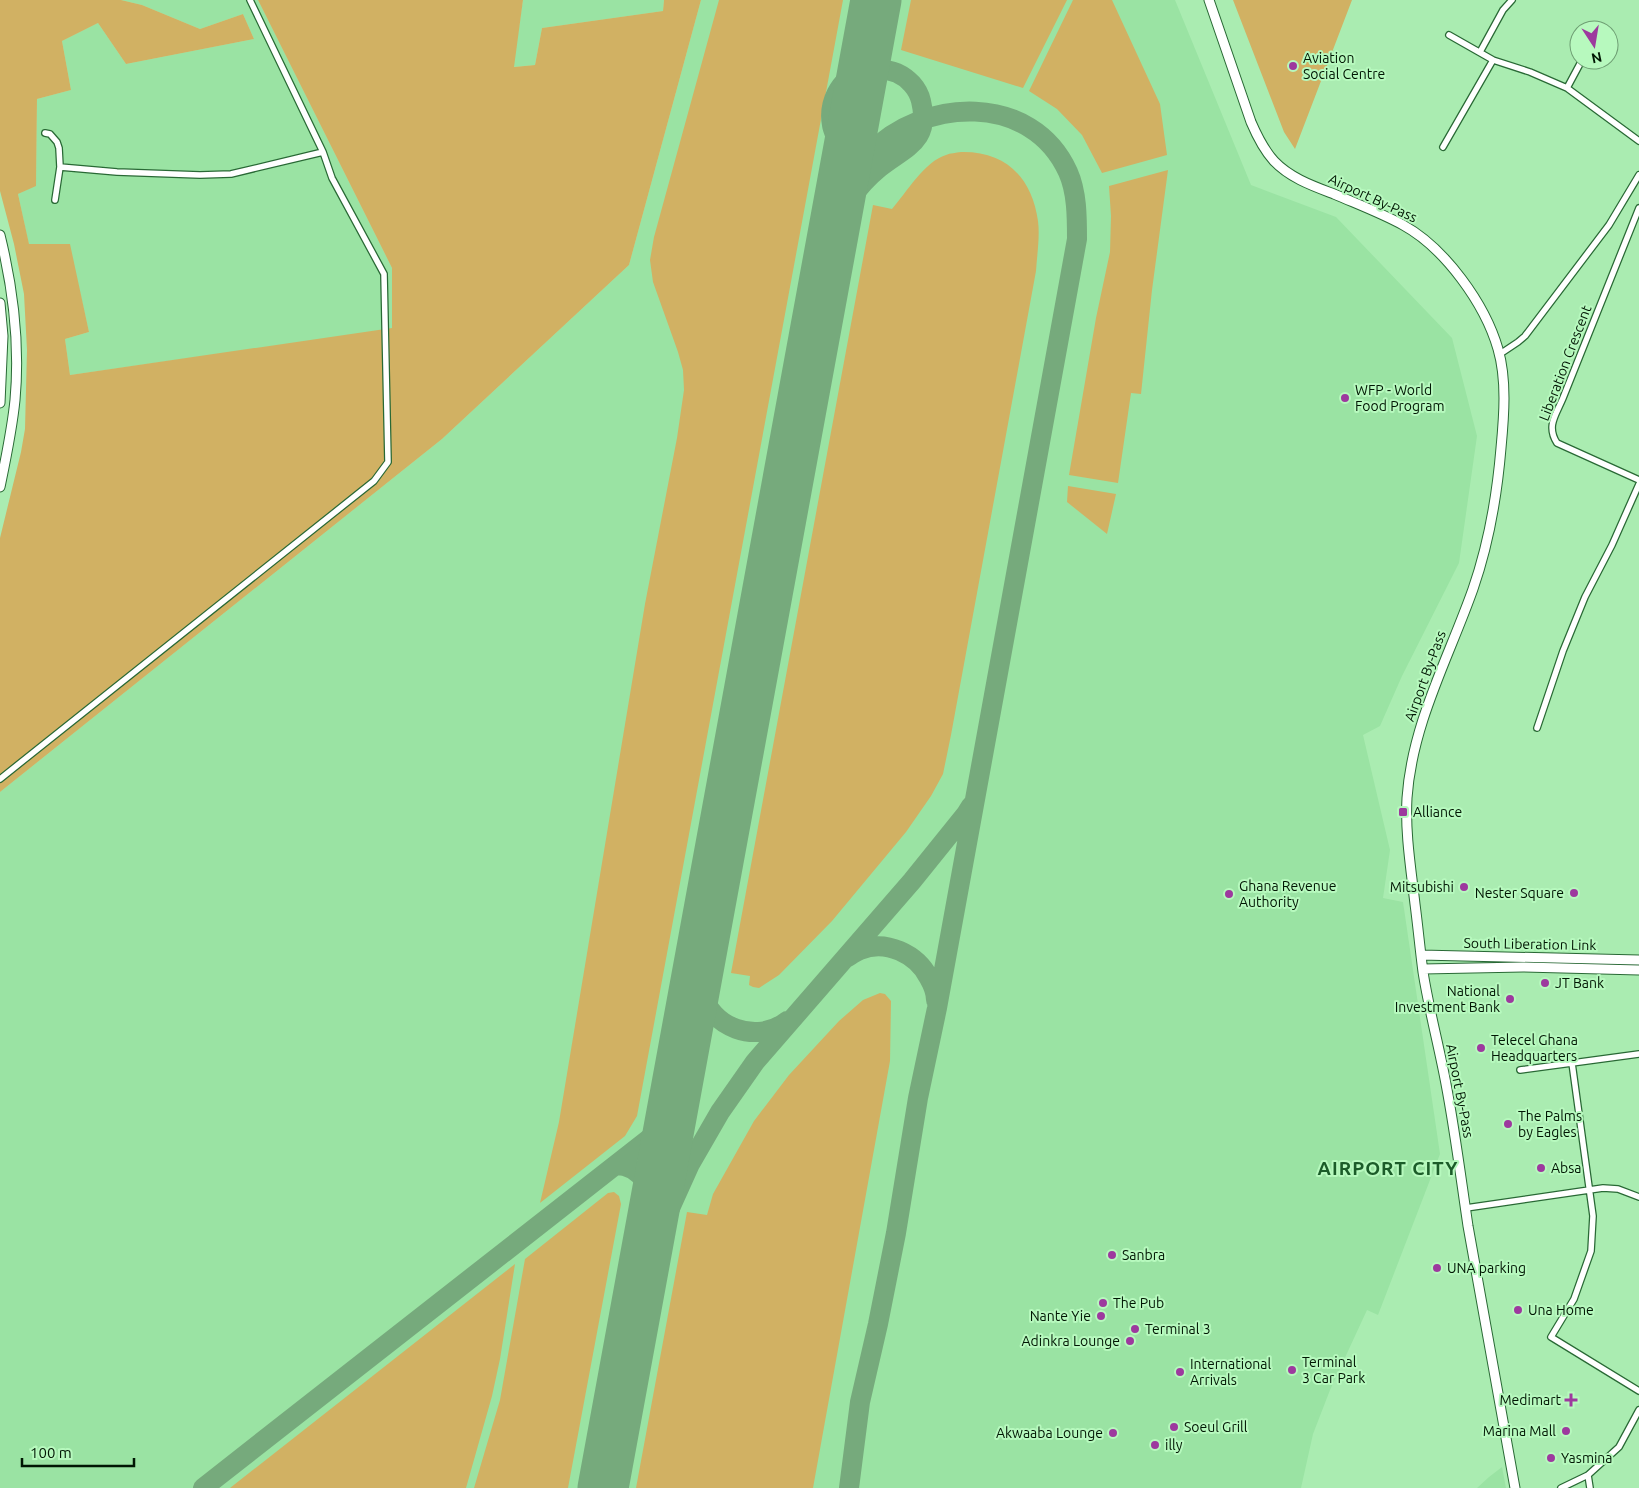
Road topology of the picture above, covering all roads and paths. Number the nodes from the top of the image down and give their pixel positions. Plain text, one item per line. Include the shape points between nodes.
1 (250, 0) edge
2 (1209, 0) edge
3 (1512, 0) edge
4 (1449, 35) dead end
5 (1480, 52) junction
6 (1493, 60) junction
7 (1577, 70) edge
8 (1567, 88) junction
9 (44, 133) dead end
10 (1639, 141) edge
11 (1443, 147) dead end
12 (323, 152) junction
13 (60, 167) junction
14 (1639, 176) edge
15 (55, 200) dead end
16 (1639, 208) edge
17 (0, 235) edge
18 (0, 302) edge
19 (1500, 354) junction
20 (0, 403) edge
21 (1639, 480) edge
22 (1639, 484) edge
23 (0, 487) edge
24 (1538, 728) dead end
25 (0, 780) edge
26 (1421, 955) junction
27 (1639, 960) edge
28 (1423, 969) junction
29 (1639, 970) edge
30 (1639, 1054) edge
31 (1572, 1063) junction
32 (1520, 1070) dead end
33 (1590, 1189) junction
34 (1639, 1197) edge
35 (1466, 1208) junction
36 (1639, 1391) edge
37 (1639, 1410) edge
38 (1588, 1475) junction
39 (1515, 1488) edge
40 (1561, 1488) edge
41 (1590, 1488) edge

1 - 12 street
2 - 19 main road, Airport By-Pass via 1254,129 1276,162 1308,184 1406,227 1427,242 1474,299
3 - 5 street
4 - 5 street
5 - 6 street
6 - 8 street
6 - 11 street
7 - 8 street
8 - 10 street
9 - 13 street via 50,134 57,142
12 - 13 street via 231,174 200,176
12 - 25 street via 332,178 384,274 388,462 374,481
13 - 15 street
14 - 19 street via 1609,225 1525,336
16 - 21 street, Liberation Crescent via 1551,424 1557,443
17 - 23 main road via 12,297 16,347 15,398
18 - 20 main road via 3,336
19 - 26 main road, Airport By-Pass via 1503,427 1488,538 1418,735 1408,791 1409,847
22 - 24 street via 1585,597
26 - 27 main road, South Liberation Link
26 - 28 main road, Airport By-Pass
28 - 29 main road, South Liberation Link
28 - 35 main road, Airport By-Pass
30 - 31 street
31 - 32 street
31 - 33 street
33 - 34 street via 1618,1189
33 - 35 street
33 - 36 street via 1593,1216 1591,1251 1574,1298 1551,1337
35 - 39 main road, Airport By-Pass
37 - 38 street via 1619,1448
38 - 40 street
38 - 41 street

